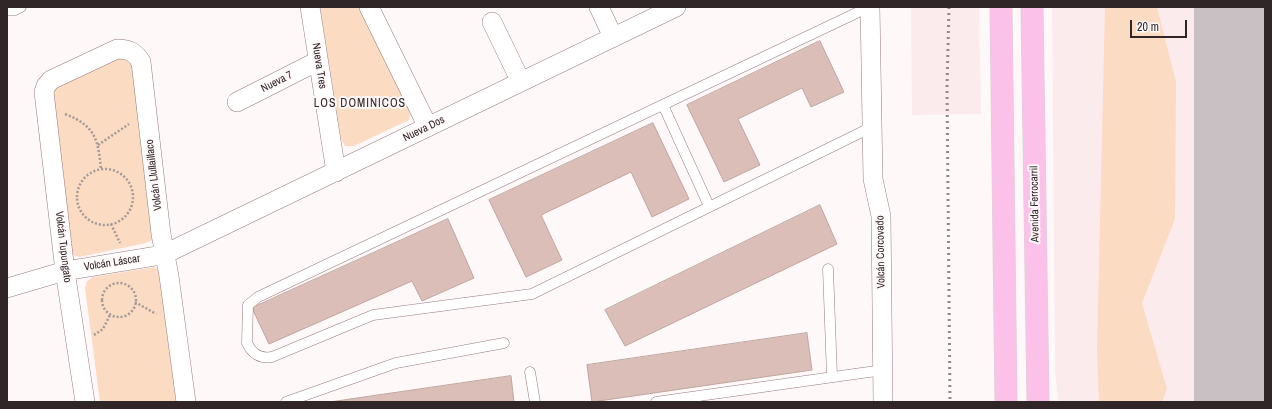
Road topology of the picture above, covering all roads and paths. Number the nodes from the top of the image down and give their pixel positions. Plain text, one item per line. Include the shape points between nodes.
1 (21, 7) edge
2 (310, 7) edge
3 (369, 7) edge
4 (599, 7) edge
5 (676, 7) edge
6 (870, 7) edge
7 (1001, 7) edge
8 (1032, 7) edge
9 (7, 10) edge
10 (492, 22) dead end
11 (614, 37) junction
12 (318, 61) junction
13 (520, 82) junction
14 (45, 101) junction
15 (237, 102) dead end
16 (663, 105) junction
17 (146, 112) junction
18 (428, 127) junction
19 (872, 127) junction
20 (98, 145) junction
21 (101, 169) junction
22 (336, 172) junction
23 (708, 206) junction
24 (168, 252) junction
25 (828, 269) dead end
26 (66, 271) junction
27 (7, 288) edge
28 (110, 315) junction
29 (504, 343) dead end
30 (76, 344) junction
31 (883, 370) junction
32 (530, 372) dead end
33 (832, 376) junction
34 (85, 402) edge
35 (186, 402) edge
36 (286, 402) edge
37 (535, 402) edge
38 (656, 402) edge
39 (883, 402) edge
40 (1006, 402) edge
41 (1038, 402) edge

1 - 9 lane
2 - 12 street, Nueva Tres
3 - 18 street
4 - 11 street
5 - 11 street, Nueva Dos
6 - 16 lane
6 - 19 street, Volcán Corcovado
7 - 40 main road
8 - 41 main road, Avenida Ferrocarril
10 - 13 street
11 - 13 street, Nueva Dos
12 - 15 street, Nueva 7
12 - 22 street, Nueva Tres
13 - 18 street, Nueva Dos
14 - 17 street, Volcán Llullaillaco via 46,86 51,80 117,49 125,49 132,51 140,62
14 - 20 path via 89,127
14 - 26 street, Volcán Tupungato
16 - 23 lane
16 - 23 lane via 258,297 248,305 247,343 259,356 272,358 373,315 532,294
17 - 20 path
17 - 24 street, Volcán Llullaillaco
18 - 22 street, Nueva Dos
19 - 23 lane
19 - 31 street, Volcán Corcovado via 873,179 881,216
20 - 21 path
21 - 21 path via 88,174 82,180 76,197 78,206 86,218 97,224 106,225 123,219 130,211 133,192 130,183 116,170
22 - 24 street, Nueva Dos
24 - 26 street, Volcán Láscar
24 - 35 street, Volcán Llullaillaco
25 - 33 lane
26 - 27 street, Volcán Láscar
26 - 30 street, Volcán Tupungato
28 - 28 path via 102,302 104,291 119,283 129,287 135,297 131,312 121,317
28 - 30 path via 103,329
29 - 36 lane via 396,363
30 - 34 street, Volcán Tupungato
31 - 33 lane
31 - 39 street, Volcán Corcovado
32 - 37 lane
33 - 38 lane

